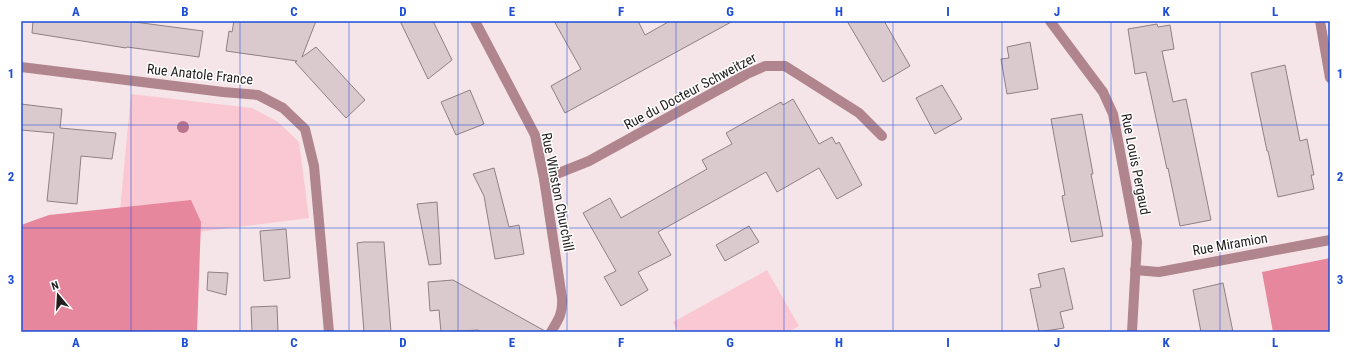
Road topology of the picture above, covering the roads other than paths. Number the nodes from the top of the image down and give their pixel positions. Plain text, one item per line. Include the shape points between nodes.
1 (475, 21) edge
2 (1050, 21) edge
3 (1320, 21) edge
4 (21, 67) edge
5 (1330, 78) edge
6 (882, 136) dead end
7 (544, 179) junction
8 (1330, 240) edge
9 (1135, 270) junction
10 (329, 332) edge
11 (552, 332) edge
12 (1132, 332) edge

1 - 7 street, Rue Winston Churchill via 535,135
2 - 9 street, Rue Louis Pergaud via 1103,92 1113,114 1137,242
3 - 5 street
4 - 10 street, Rue Anatole France via 258,95 283,108 305,129 314,166
6 - 7 street, Rue du Docteur Schweitzer via 859,113 785,66 765,66 589,161
7 - 11 street, Rue Winston Churchill via 563,308
8 - 9 street, Rue Miramion via 1159,272
9 - 12 street, Rue Louis Pergaud

